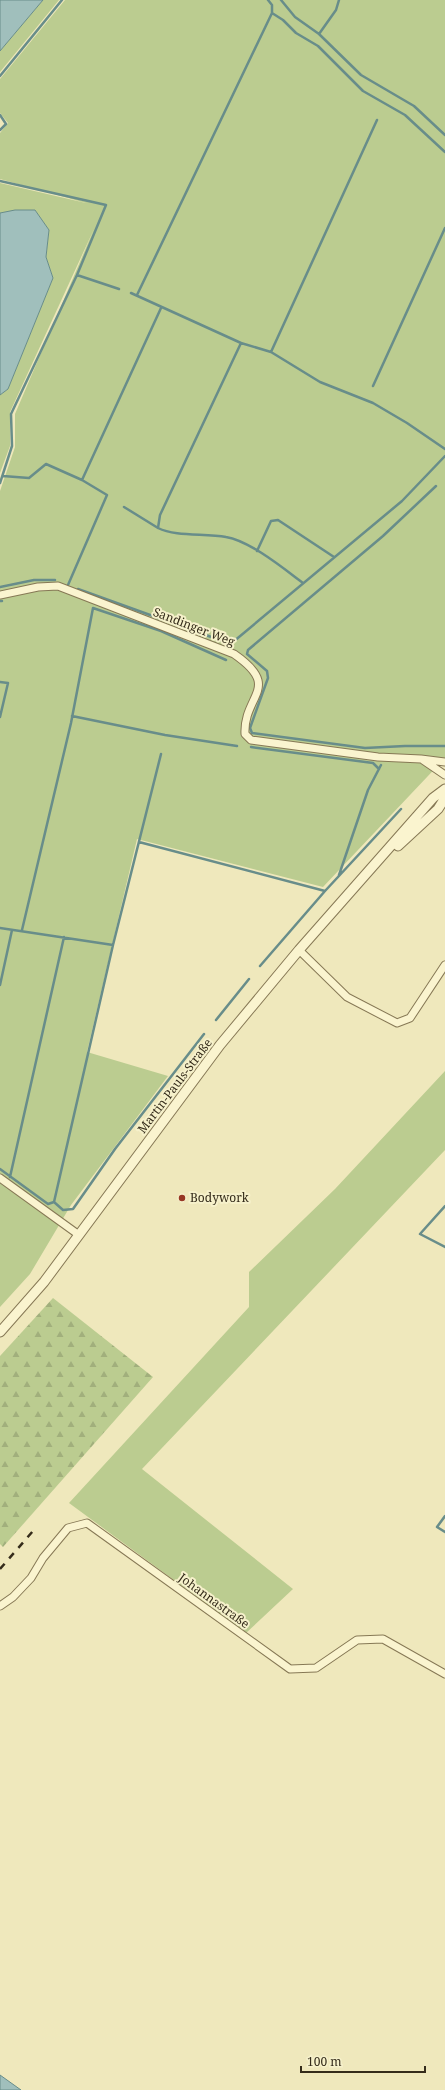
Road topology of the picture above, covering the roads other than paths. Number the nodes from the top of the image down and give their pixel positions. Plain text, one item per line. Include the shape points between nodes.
1 (0, 595) edge
2 (421, 759) junction
3 (445, 762) edge
4 (445, 775) edge
5 (445, 789) edge
6 (445, 798) edge
7 (378, 862) junction
8 (299, 950) junction
9 (445, 965) edge
10 (0, 1178) edge
11 (79, 1235) junction
12 (0, 1332) edge
13 (0, 1606) edge
14 (445, 1674) edge

1 - 2 street, Sandinger Weg via 38,587 58,586 234,654 256,672 259,680 259,688 244,725 245,734 251,740 378,757
2 - 3 street, Sandinger Weg
2 - 4 street
5 - 7 street, Martin-Pauls-Straße via 432,798
6 - 7 street, Martin-Pauls-Straße via 421,826
7 - 8 street, Martin-Pauls-Straße
8 - 9 street via 347,997 397,1023 410,1018
8 - 11 street, Martin-Pauls-Straße via 220,1045
10 - 11 street
11 - 12 street, Martin-Pauls-Straße via 44,1282
13 - 14 street, Johannastraße via 13,1597 31,1578 43,1558 68,1528 87,1523 290,1669 316,1668 357,1640 383,1639

